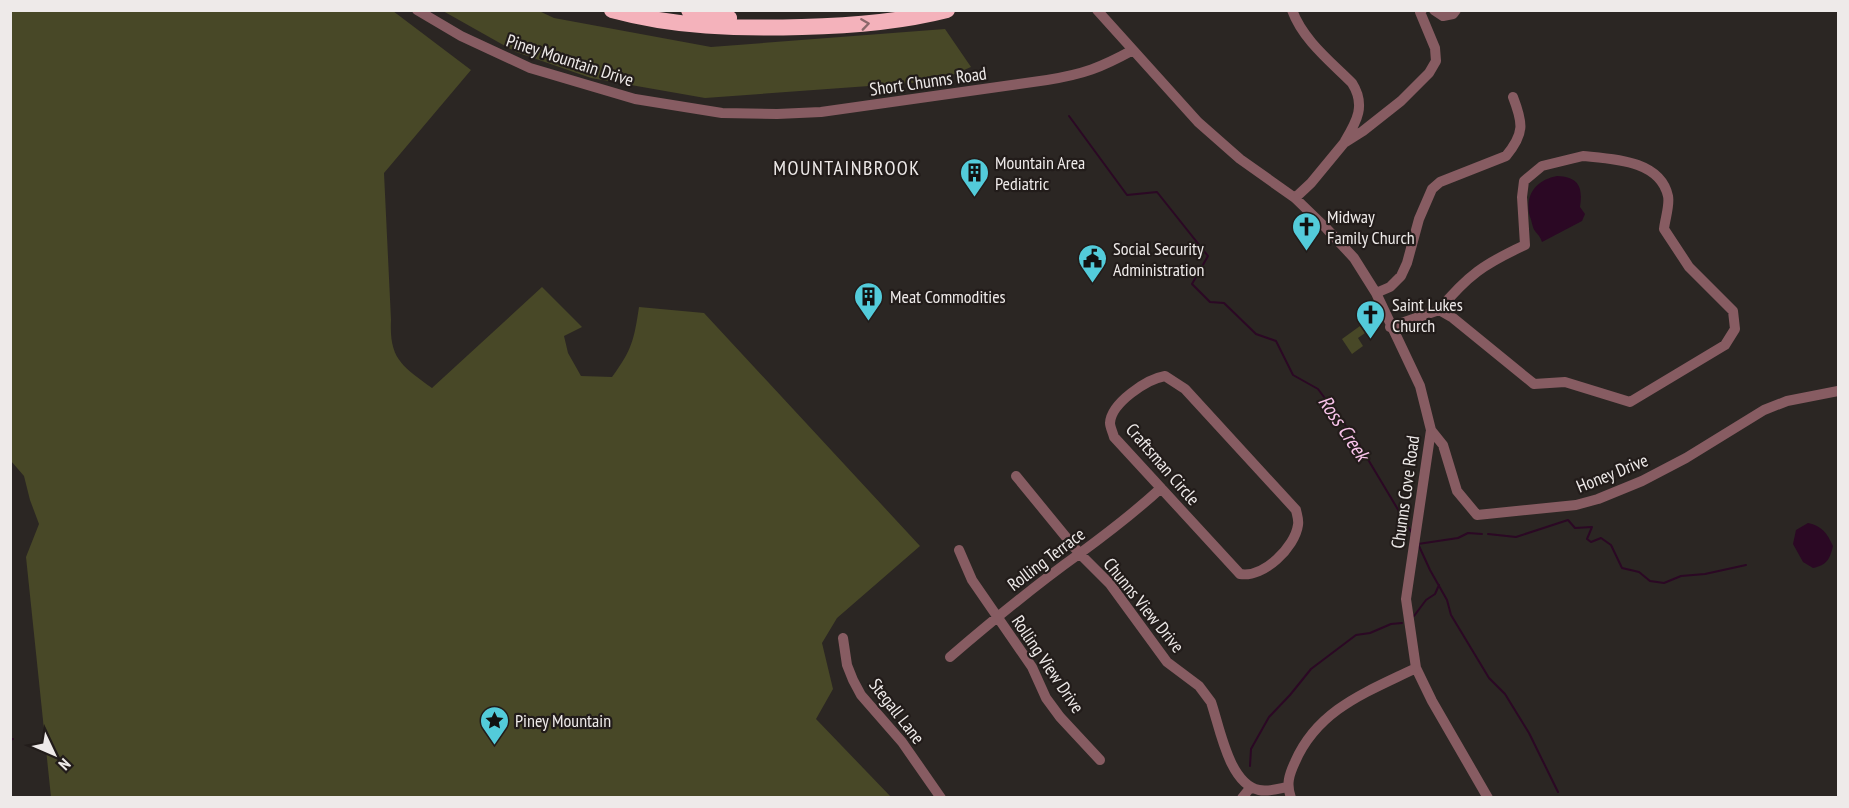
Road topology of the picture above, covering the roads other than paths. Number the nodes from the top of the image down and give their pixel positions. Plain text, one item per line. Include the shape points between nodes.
1 (417, 10) edge
2 (612, 10) edge
3 (689, 10) edge
4 (947, 10) edge
5 (1097, 10) edge
6 (1292, 10) edge
7 (1434, 10) edge
8 (1456, 10) edge
9 (1421, 11) edge
10 (807, 27) junction
11 (1133, 50) junction
12 (1513, 97) dead end
13 (722, 112) joint
14 (1344, 143) junction
15 (1295, 198) junction
16 (1376, 293) junction
17 (1439, 310) junction
18 (1390, 327) junction
19 (1839, 391) edge
20 (1431, 430) junction
21 (1016, 476) dead end
22 (1161, 488) junction
23 (958, 550) dead end
24 (1079, 553) junction
25 (997, 617) junction
26 (843, 638) dead end
27 (951, 657) dead end
28 (1416, 668) junction
29 (1100, 760) dead end
30 (1250, 788) junction
31 (1289, 792) edge
32 (941, 798) edge
33 (1242, 798) edge
34 (1488, 798) edge

1 - 13 street, Piney Mountain Drive via 530,68 634,99
2 - 10 highway via 708,26
3 - 10 highway via 736,20 793,22
10 -> 4 highway via 848,26
5 - 11 street, Chunns Cove Road
6 - 14 street via 1308,39 1358,92 1360,112
7 - 8 street via 1443,16
9 - 14 street via 1435,48 1436,61 1429,73 1401,101
11 - 13 street, Short Chunns Road via 1082,74 1023,84 821,112
11 - 15 street, Chunns Cove Road via 1198,122 1240,159
12 - 16 street via 1522,123 1513,148 1506,156 1440,182 1432,189 1405,270 1390,287
14 - 15 street
15 - 16 street, Chunns Cove Road via 1354,258
16 - 18 street, Chunns Cove Road
17 - 17 street via 1477,270 1525,246 1524,182 1542,166 1583,156 1620,160 1652,171 1668,197 1664,229 1689,267 1733,311 1735,329 1725,345 1630,402 1565,382 1534,384
17 - 18 street
18 - 20 street, Chunns Cove Road via 1420,386
19 - 20 street, Honey Drive via 1787,401 1764,410 1642,481 1576,505 1477,514 1457,491 1443,445
20 - 28 street, Chunns Cove Road via 1406,599
21 - 24 street, Chunns View Drive
22 - 22 street, Craftsman Circle via 1240,574 1249,576 1265,570 1295,538 1299,523 1296,510 1185,389 1165,376 1137,388 1114,412 1110,424 1114,437
22 - 24 street, Rolling Terrace
23 - 25 street, Rolling View Drive
24 - 25 street, Rolling Terrace
24 - 30 street, Chunns View Drive via 1110,584 1167,662 1206,693 1234,770
25 - 27 street, Rolling Terrace
25 - 29 street, Rolling View Drive via 1032,667 1046,698
26 - 32 street, Stegall Lane via 847,665 861,695 902,742
28 - 31 street via 1348,702 1323,721 1305,741 1290,775
28 - 34 street, Chunns Cove Road
30 - 31 street
30 - 33 street

